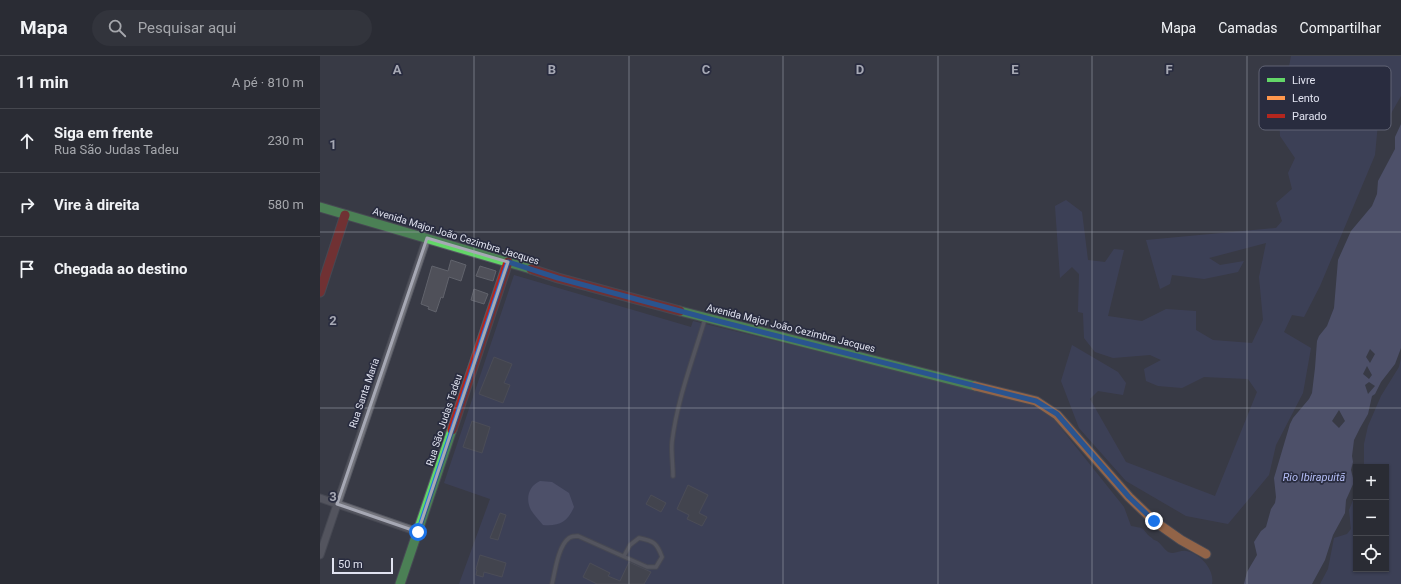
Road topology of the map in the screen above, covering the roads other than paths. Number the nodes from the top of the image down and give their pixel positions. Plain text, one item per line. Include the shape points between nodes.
1 (320, 207) edge
2 (345, 215) junction
3 (427, 238) junction
4 (508, 262) junction
5 (320, 292) edge
6 (706, 318) junction
7 (673, 476) dead end
8 (320, 498) edge
9 (337, 504) junction
10 (418, 532) junction
11 (1206, 554) dead end
12 (320, 555) edge
13 (624, 556) junction
14 (400, 584) edge
15 (552, 584) edge

1 - 2 street, Avenida Major João Cezimbra Jacques
2 - 3 street, Avenida Major João Cezimbra Jacques
2 - 5 street
3 - 4 street, Avenida Major João Cezimbra Jacques
3 - 9 street, Rua Santa Maria
4 - 6 street, Avenida Major João Cezimbra Jacques
4 - 10 street, Rua São Judas Tadeu
6 - 7 lane via 675,423 672,443
6 - 11 street, Avenida Major João Cezimbra Jacques via 1036,401 1057,414 1129,497 1154,521
8 - 9 street
9 - 10 street
9 - 12 street, Rua Santa Maria
10 - 14 street, Rua São Judas Tadeu
13 - 13 lane via 647,567 656,567 662,557 658,547 649,540 639,538 630,545
13 - 15 lane via 578,536 570,537 560,553

